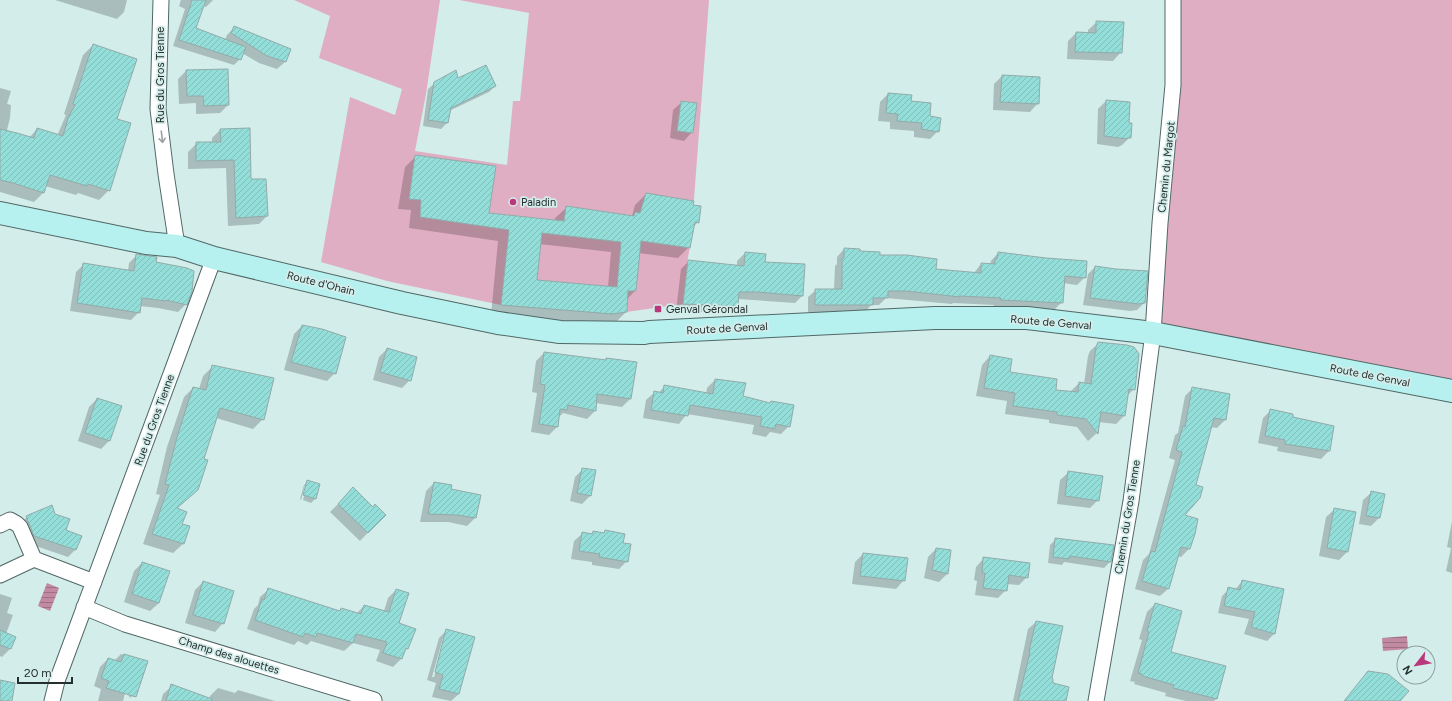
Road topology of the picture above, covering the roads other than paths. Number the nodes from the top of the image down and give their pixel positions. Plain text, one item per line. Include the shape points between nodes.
1 (161, 0) edge
2 (1173, 0) edge
3 (0, 213) edge
4 (177, 246) junction
5 (214, 258) junction
6 (644, 333) joint
7 (1153, 333) junction
8 (1452, 391) edge
9 (0, 525) edge
10 (34, 560) junction
11 (0, 575) edge
12 (94, 582) junction
13 (84, 607) junction
14 (374, 700) edge
15 (52, 701) edge
16 (1096, 701) edge

1 -> 4 street, Rue du Gros Tienne via 158,109
2 - 7 street, Chemin du Margot via 1173,85
3 - 4 main road, Route d'Ohain via 146,243
4 - 5 main road, Route d'Ohain
5 - 6 main road, Route d'Ohain via 498,323 560,332
5 - 12 street, Rue du Gros Tienne
6 - 7 main road, Route de Genval via 982,317 1026,318
7 - 8 main road, Route de Genval
7 - 16 street, Chemin du Gros Tienne via 1131,501
9 - 10 street via 10,520 17,524
10 - 11 street
10 - 12 street
12 - 13 street, Rue du Gros Tienne
13 - 14 street, Champ des alouettes via 125,624
13 - 15 street, Rue du Gros Tienne

